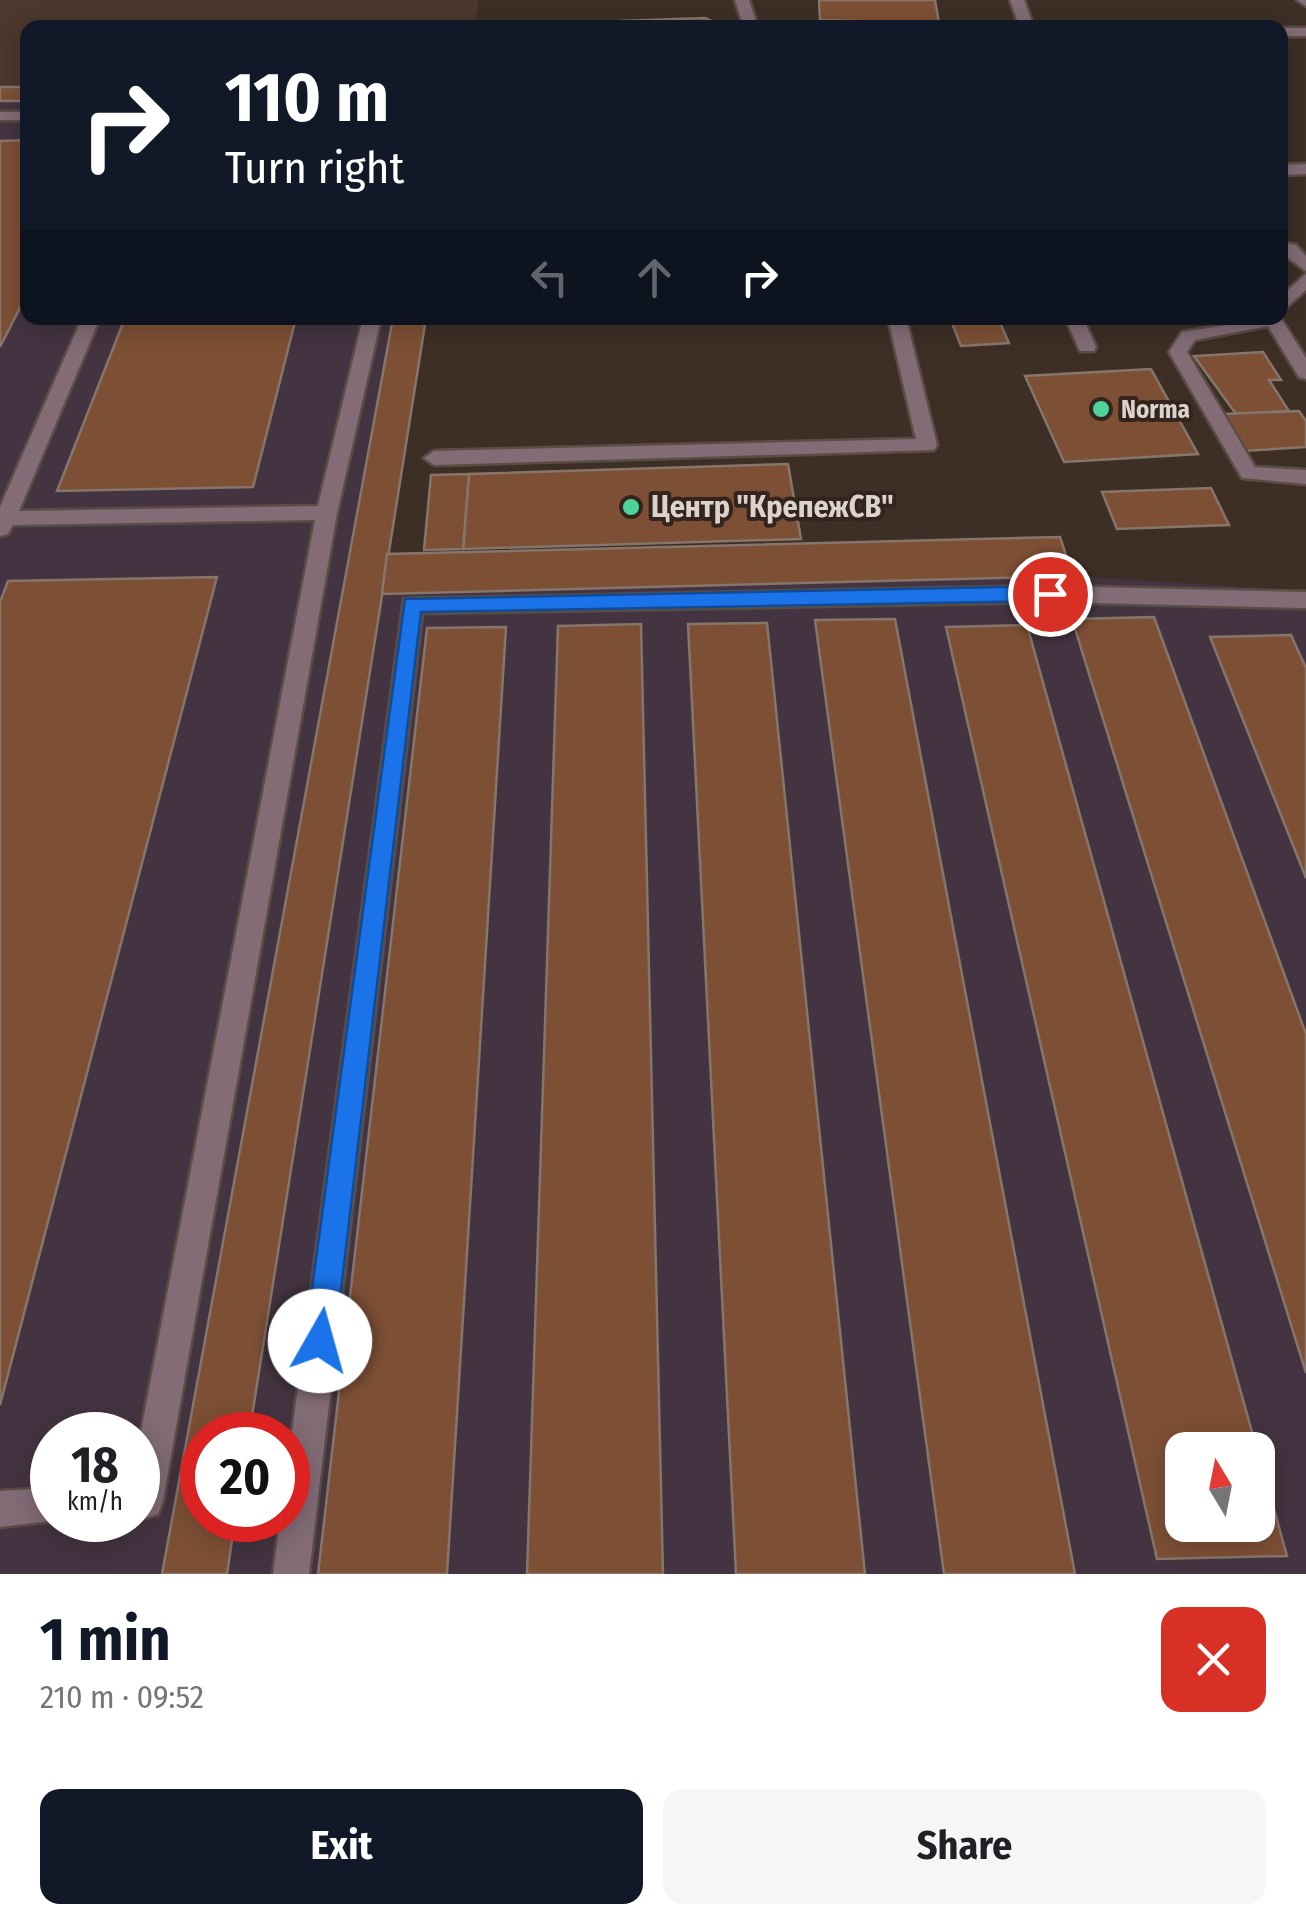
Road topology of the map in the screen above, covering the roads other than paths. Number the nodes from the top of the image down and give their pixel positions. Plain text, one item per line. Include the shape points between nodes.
1 (1288, 248) edge
2 (1306, 266) edge
3 (1306, 279) edge
4 (1288, 299) edge
5 (88, 325) edge
6 (370, 325) edge
7 (898, 325) edge
8 (1077, 325) edge
9 (1233, 325) edge
10 (1280, 325) edge
11 (1087, 347) dead end
12 (1306, 373) edge
13 (434, 458) dead end
14 (1306, 477) edge
15 (327, 513) junction
16 (2, 522) edge
17 (1306, 600) edge
18 (160, 1417) edge
19 (30, 1507) edge
20 (0, 1509) edge
21 (291, 1574) edge

1 - 2 lane
3 - 4 lane
5 - 16 lane
6 - 15 lane
7 - 13 lane via 927,445
8 - 11 lane
9 - 14 lane via 1188,336 1178,352 1249,473
10 - 12 lane
15 - 16 lane
15 - 18 lane
17 - 21 lane via 1050,594 412,604
19 - 20 lane

